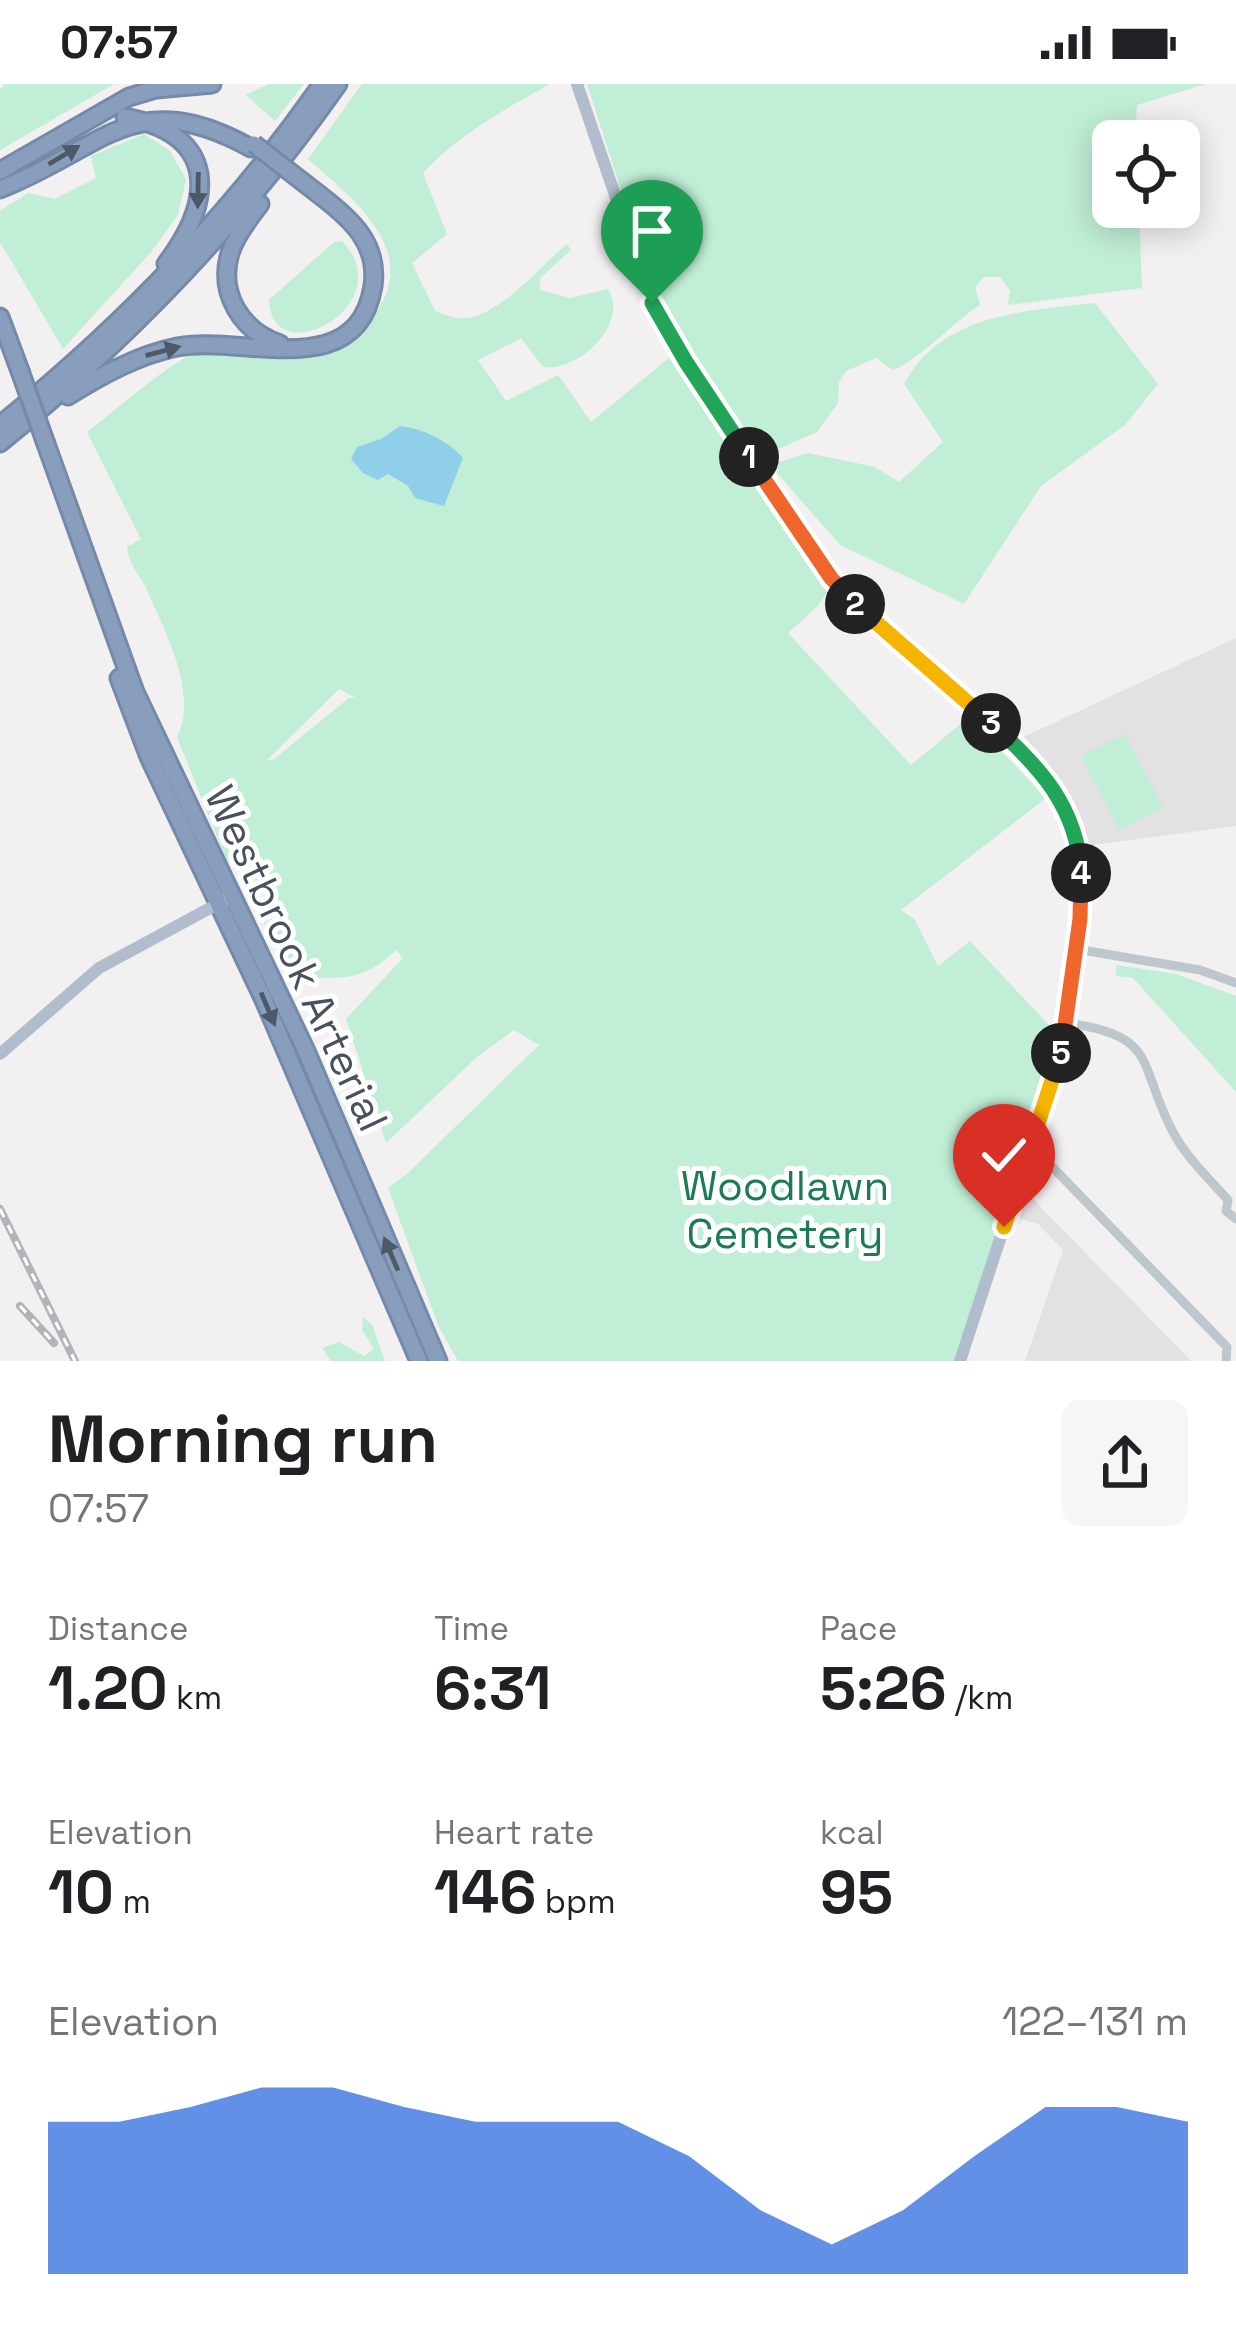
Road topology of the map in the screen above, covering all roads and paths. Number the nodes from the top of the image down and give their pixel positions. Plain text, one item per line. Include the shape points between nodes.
1 (212, 84) edge
2 (322, 84) edge
3 (338, 84) edge
4 (577, 84) edge
5 (125, 117) junction
6 (91, 120) junction
7 (298, 141) junction
8 (253, 146) junction
9 (0, 171) edge
10 (0, 189) edge
11 (319, 198) junction
12 (0, 317) edge
13 (96, 343) junction
14 (47, 405) junction
15 (0, 425) edge
16 (0, 442) edge
17 (226, 900) junction
18 (1076, 950) junction
19 (1236, 983) edge
20 (1066, 1023) junction
21 (0, 1054) edge
22 (1032, 1146) junction
23 (1232, 1199) edge
24 (1236, 1219) edge
25 (1232, 1346) edge
26 (419, 1361) edge
27 (438, 1361) edge
28 (960, 1361) edge
29 (1226, 1361) edge

1 - 6 highway via 142,92
2 - 13 highway via 183,258
3 - 7 highway
4 - 18 main road via 660,319 793,523 845,594 1030,758 1057,793 1080,853
5 - 8 highway via 190,111
10 -> 5 highway
5 -> 13 highway via 158,124 181,140 199,171 201,200 171,258
6 - 8 highway via 173,103 214,115
6 - 9 highway
7 - 11 highway via 234,242 226,270 241,318 276,343 326,340 350,323 365,298 361,242
7 - 14 highway via 199,260
8 - 11 highway, bridge
14 -> 11 highway via 171,348 302,350 342,336 368,302 373,266 357,226
12 - 17 highway, Westbrook Arterial, bridge via 134,718
13 - 15 highway
14 - 16 highway
17 - 21 main road via 99,968
17 -> 26 highway, Westbrook Arterial
27 -> 17 highway, Westbrook Arterial via 306,1051
18 - 19 street
18 - 20 main road
20 - 22 main road
20 - 23 street via 1115,1032 1133,1045 1173,1133
22 - 25 street
22 - 28 main road
23 - 24 street via 1227,1214
25 - 29 street

